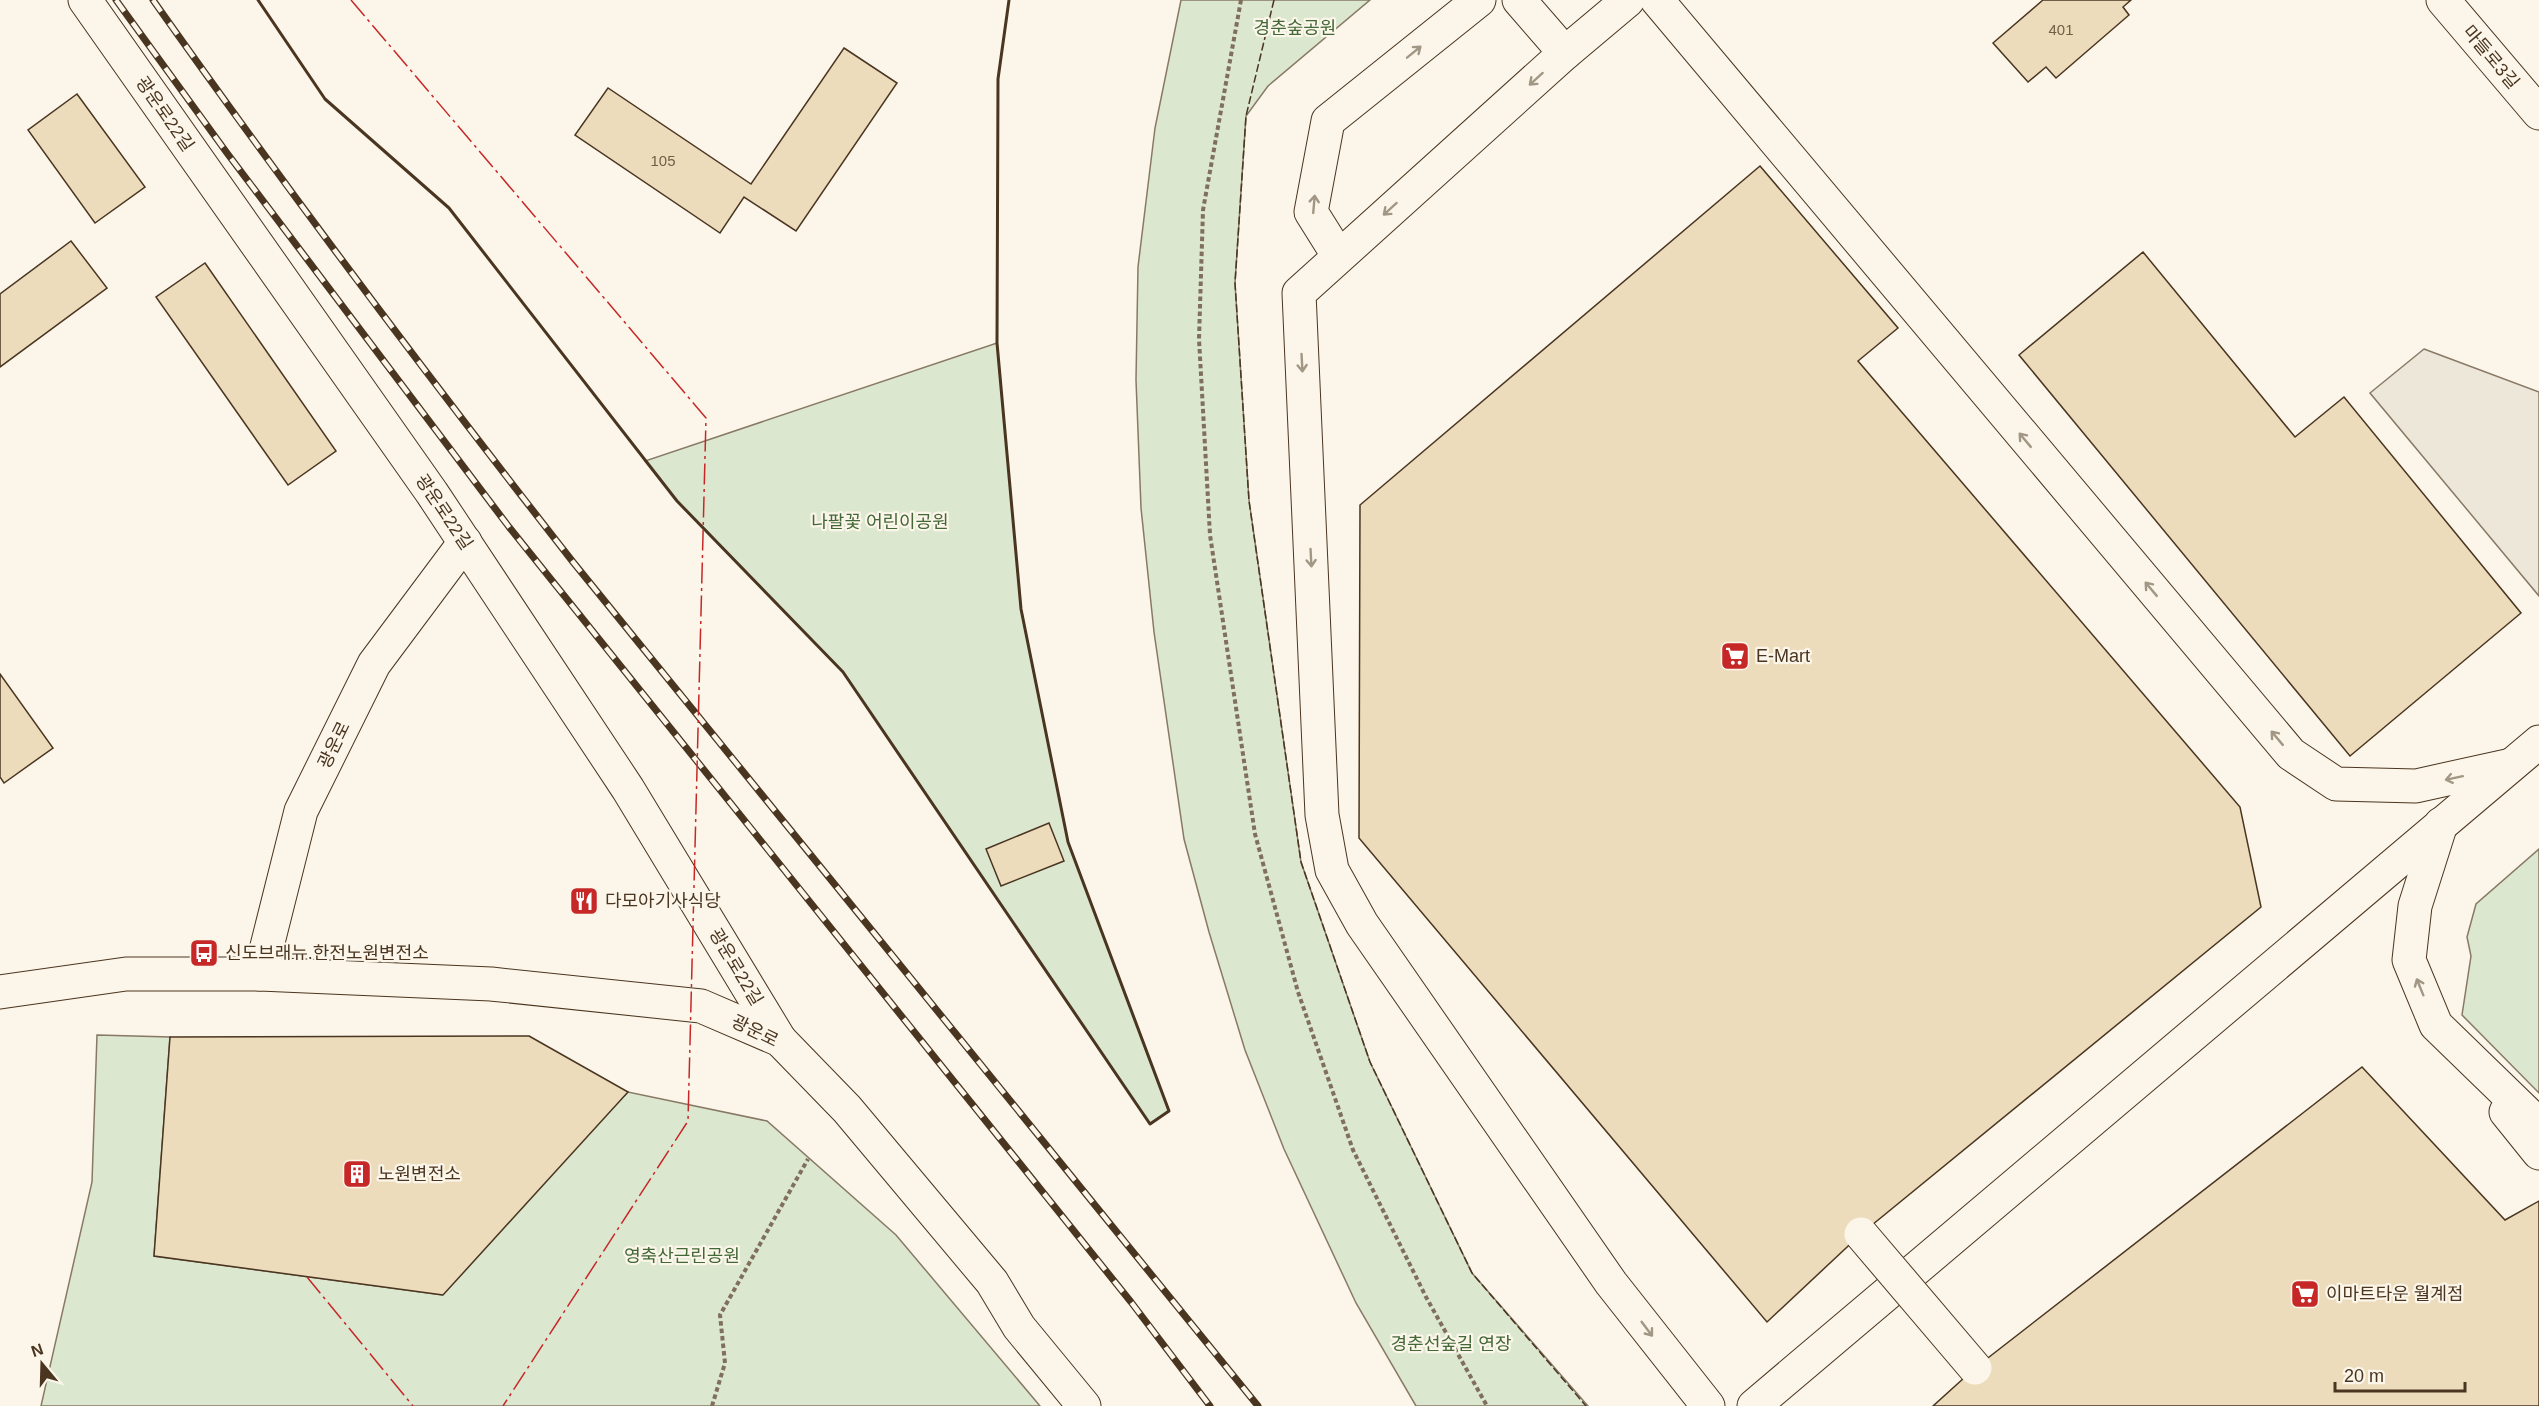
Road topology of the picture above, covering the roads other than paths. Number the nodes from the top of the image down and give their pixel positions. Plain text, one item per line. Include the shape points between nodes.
1 (85, 0) edge
2 (1479, 0) edge
3 (1519, 0) edge
4 (1628, 0) edge
5 (1657, 0) edge
6 (2443, 0) edge
7 (1565, 53) junction
8 (2539, 113) edge
9 (1338, 255) junction
10 (465, 542) junction
11 (2539, 742) edge
12 (2511, 765) junction
13 (2441, 824) junction
14 (260, 974) junction
15 (0, 992) edge
16 (2436, 1025) junction
17 (780, 1040) junction
18 (2539, 1125) edge
19 (2539, 1153) edge
20 (1861, 1234) dead end
21 (1975, 1368) dead end
22 (1084, 1406) edge
23 (1708, 1406) edge
24 (1754, 1406) edge

1 - 10 street, 광운로22길
9 -> 2 street via 1311,212 1328,121
3 - 7 street
4 - 7 street
12 -> 5 street via 2416,786 2336,784 2291,754
6 - 8 street, 마들로3길
7 -> 9 street
9 -> 23 street via 1299,293 1322,815 1332,870 1362,924 1605,1273
10 - 14 street, 광운로 via 374,664 301,812
10 - 17 street, 광운로22길 via 628,789
11 - 12 street
12 - 13 street
16 -> 13 street via 2409,960 2415,906
13 - 24 street
14 - 15 street, 광운로 via 126,974
14 - 17 street, 광운로 via 491,984 701,1006
16 - 18 street
16 - 19 street
17 - 22 street, 광운로 via 847,1109 992,1282 1019,1327
20 - 21 street, bridge

